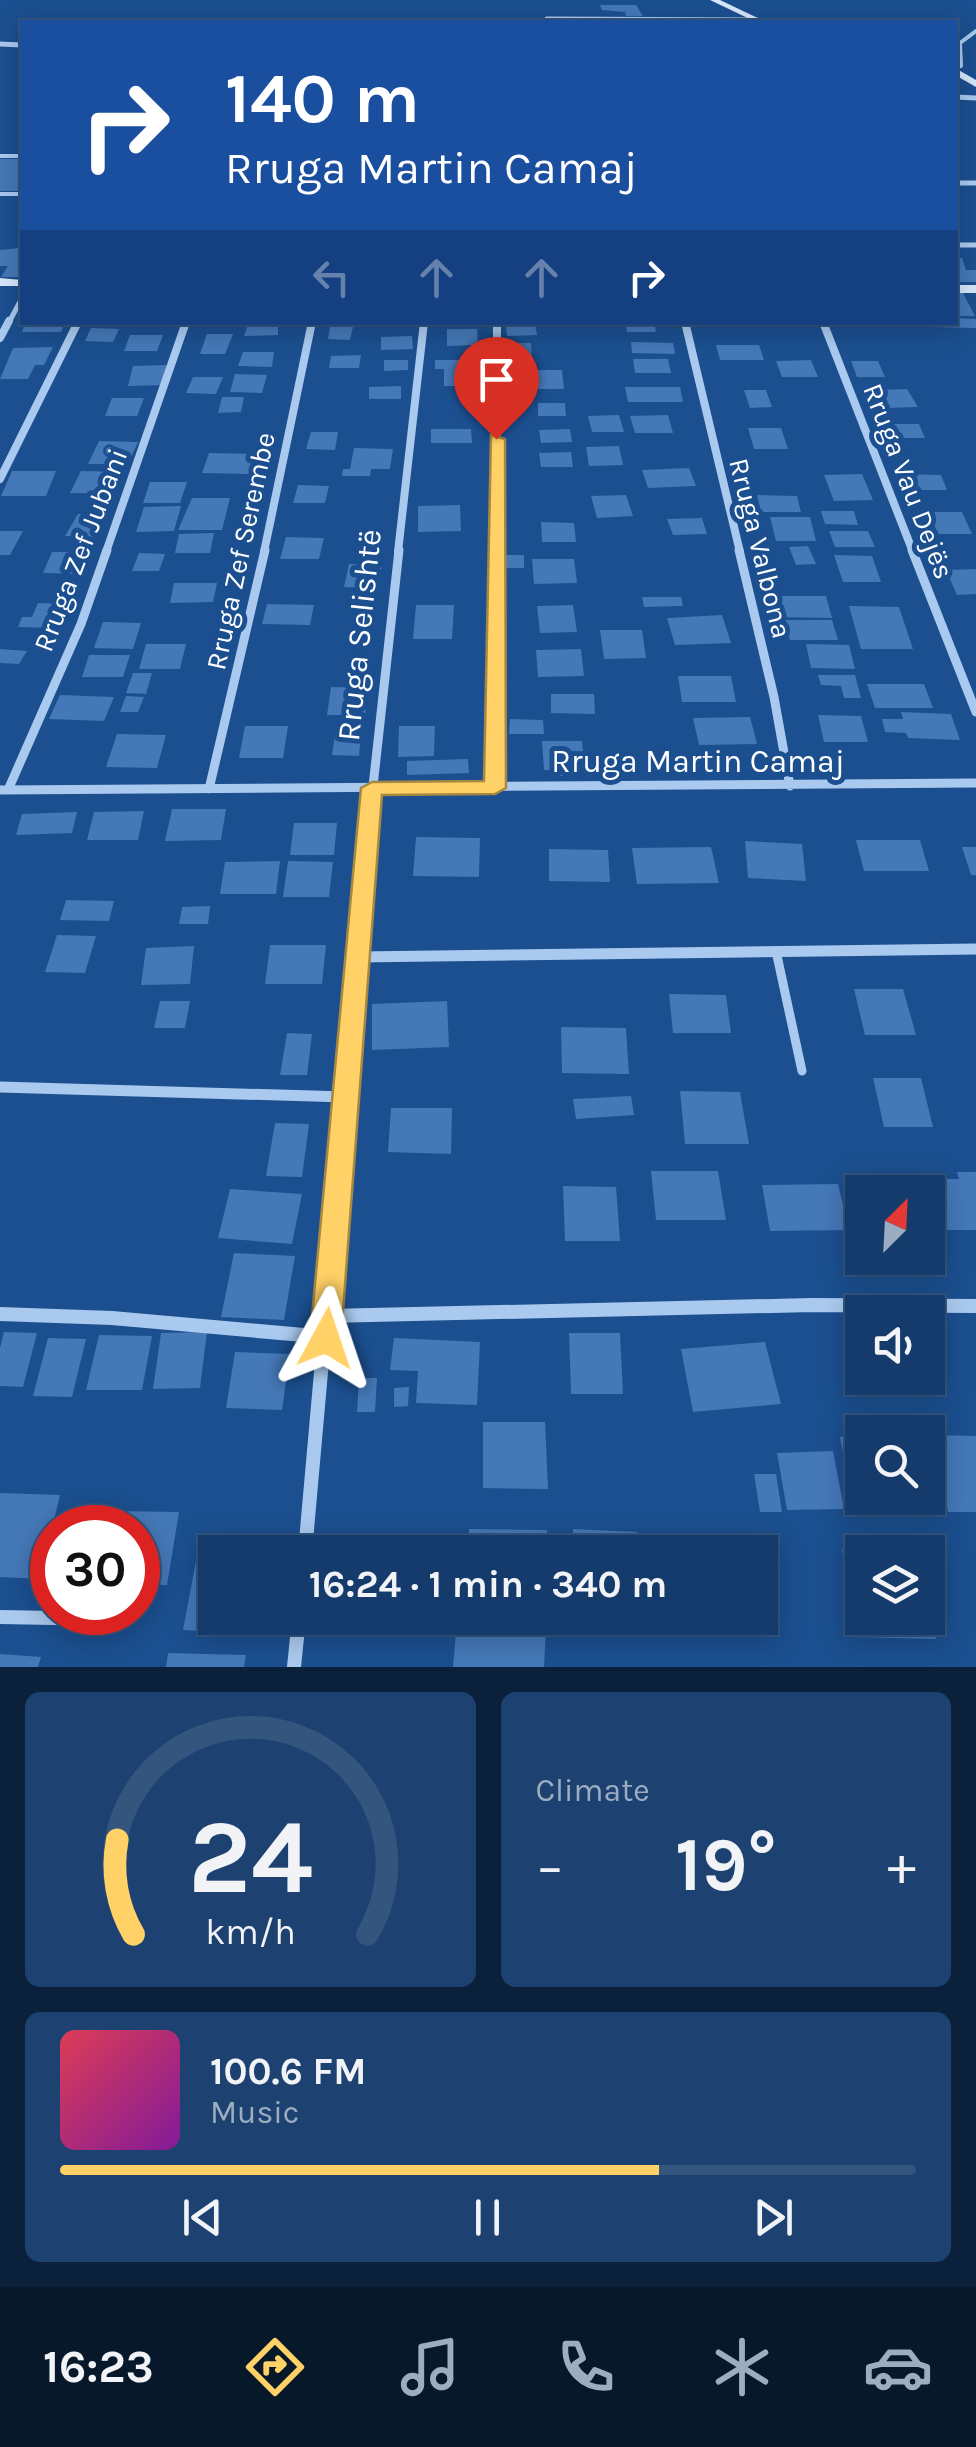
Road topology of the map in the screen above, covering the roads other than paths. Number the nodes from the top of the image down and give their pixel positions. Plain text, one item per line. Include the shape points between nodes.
1 (714, 0) edge
2 (547, 19) dead end
3 (653, 20) edge
4 (757, 20) edge
5 (976, 31) edge
6 (958, 68) edge
7 (20, 302) edge
8 (77, 325) edge
9 (185, 325) edge
10 (311, 325) edge
11 (424, 325) edge
12 (497, 325) edge
13 (686, 325) edge
14 (824, 325) edge
15 (0, 338) edge
16 (0, 479) edge
17 (976, 712) edge
18 (976, 784) edge
19 (790, 786) junction
20 (372, 788) junction
21 (495, 788) junction
22 (210, 789) junction
23 (4, 790) edge
24 (976, 949) edge
25 (776, 952) junction
26 (358, 957) junction
27 (802, 1071) dead end
28 (0, 1087) edge
29 (346, 1097) junction
30 (976, 1306) edge
31 (0, 1314) edge
32 (328, 1316) junction
33 (326, 1338) junction
34 (307, 1535) edge
35 (0, 1616) edge
36 (30, 1617) edge
37 (297, 1635) edge
38 (294, 1667) edge

1 - 4 street
2 - 3 street
5 - 6 lane via 960,43
7 - 15 street
8 - 16 street
9 - 23 street, Rruga Zef Jubani via 81,624
10 - 22 street, Rruga Zef Serembe
11 - 20 street, Rruga Selishtë
12 - 21 street
13 - 19 street, Rruga Valbona
14 - 17 street, Rruga Vau Dejës
18 - 19 street, Rruga Martin Camaj
19 - 21 street, Rruga Martin Camaj
20 - 21 street, Rruga Martin Camaj
20 - 22 street, Rruga Martin Camaj
20 - 26 street, Rruga Selishtë
22 - 23 street, Rruga Martin Camaj
24 - 25 street
25 - 26 street
25 - 27 lane
26 - 29 street, Rruga Selishtë
28 - 29 street
29 - 32 street, Rruga Selishtë
30 - 32 street
31 - 33 street
32 - 33 street, Rruga Selishtë
33 - 34 street, Rruga Selishtë
35 - 36 street
37 - 38 street

